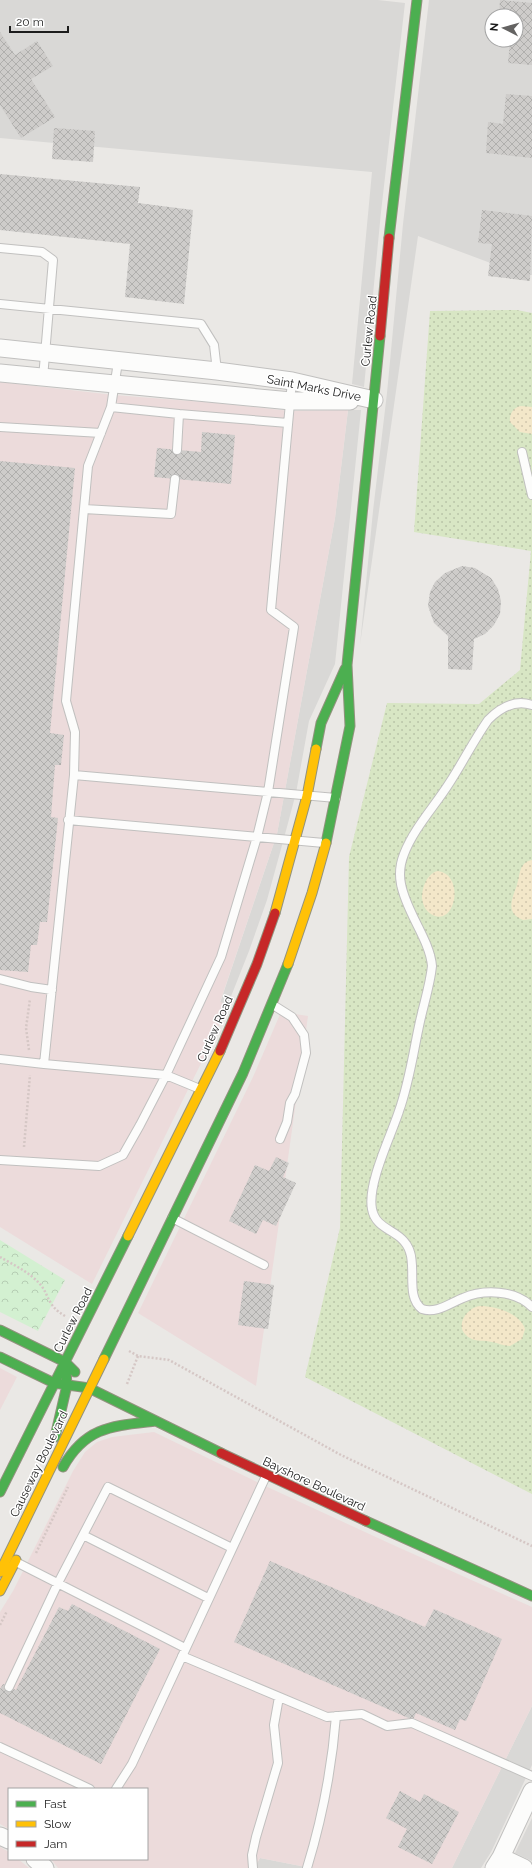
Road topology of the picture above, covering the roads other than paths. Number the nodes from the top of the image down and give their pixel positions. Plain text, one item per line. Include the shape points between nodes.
1 (417, 0) edge
2 (0, 248) edge
3 (0, 304) edge
4 (48, 309) junction
5 (0, 348) edge
6 (46, 352) junction
7 (118, 362) junction
8 (217, 371) junction
9 (0, 373) edge
10 (43, 378) junction
11 (292, 381) junction
12 (116, 385) junction
13 (374, 400) junction
14 (291, 401) junction
15 (111, 407) junction
16 (179, 414) junction
17 (288, 423) junction
18 (0, 427) edge
19 (101, 433) junction
20 (177, 450) dead end
21 (522, 452) dead end
22 (175, 479) dead end
23 (532, 495) edge
24 (84, 508) junction
25 (347, 665) junction
26 (532, 705) edge
27 (74, 775) junction
28 (268, 792) junction
29 (307, 796) junction
30 (336, 798) junction
31 (68, 820) junction
32 (257, 837) junction
33 (296, 841) junction
34 (326, 843) junction
35 (257, 964) junction
36 (0, 979) edge
37 (52, 990) junction
38 (272, 1005) junction
39 (243, 1021) dead end
40 (0, 1059) edge
41 (44, 1064) junction
42 (166, 1075) junction
43 (201, 1090) junction
44 (280, 1139) dead end
45 (0, 1160) edge
46 (172, 1218) junction
47 (264, 1265) dead end
48 (532, 1307) edge
49 (0, 1330) edge
50 (0, 1357) edge
51 (65, 1362) junction
52 (91, 1365) dead end
53 (54, 1383) junction
54 (67, 1385) junction
55 (89, 1388) junction
56 (156, 1422) junction
57 (52, 1443) dead end
58 (60, 1473) dead end
59 (266, 1475) junction
60 (0, 1492) edge
61 (32, 1528) dead end
62 (83, 1535) junction
63 (232, 1548) junction
64 (15, 1562) junction
65 (0, 1572) edge
66 (58, 1582) junction
67 (0, 1591) edge
68 (532, 1596) edge
69 (208, 1598) junction
70 (185, 1648) junction
71 (182, 1656) junction
72 (9, 1687) dead end
73 (279, 1697) junction
74 (336, 1716) junction
75 (0, 1747) edge
76 (532, 1776) edge
77 (88, 1788) edge
78 (117, 1788) edge
79 (532, 1791) edge
80 (497, 1862) edge
81 (253, 1868) edge
82 (308, 1868) edge
83 (524, 1868) edge

1 - 13 main road, Curlew Road via 391,223
2 - 4 lane via 42,252 53,260
3 - 4 lane
4 - 6 lane
4 - 8 lane via 201,324 214,345
5 - 6 street, Saint Marks Drive
6 - 7 street, Saint Marks Drive
6 - 10 lane
7 - 8 street, Saint Marks Drive
7 - 12 lane
8 - 11 street, Saint Marks Drive
9 - 10 street, Saint Marks Drive
10 - 12 street, Saint Marks Drive
11 - 13 street, Saint Marks Drive
11 - 14 lane
12 - 14 street, Saint Marks Drive
12 - 15 lane
13 - 14 street, Saint Marks Drive
13 - 25 main road, Curlew Road
14 - 17 lane
15 - 16 lane
15 - 19 lane
16 - 17 lane
16 - 20 lane
17 - 28 lane via 271,610 294,627
18 - 19 lane
19 - 24 lane via 88,466
21 - 23 lane
22 - 24 lane via 171,514
24 - 27 lane via 66,701 76,732
25 - 29 main road, Curlew Road via 321,723
25 - 30 main road, Curlew Road via 350,726
26 - 48 lane via 511,704 488,720 403,855 401,885 411,915 429,950 432,966 400,1111 371,1198 372,1213 378,1222 406,1242 412,1258 414,1299 422,1309 431,1311 463,1298 488,1293 522,1299
27 - 28 lane
27 - 31 lane
28 - 29 lane
28 - 32 lane
29 - 30 lane
29 - 33 main road, Curlew Road
30 - 34 main road, Curlew Road
31 - 32 lane
31 - 37 lane
32 - 33 lane
32 - 42 lane via 221,957
33 - 34 lane
33 - 35 main road, Curlew Road
34 - 38 main road, Curlew Road via 309,903
35 - 39 main road
35 - 43 main road, Curlew Road
36 - 37 lane
37 - 41 lane
38 - 44 lane via 292,1017 304,1035 306,1053
38 - 46 main road, Curlew Road
40 - 41 lane
41 - 42 lane
42 - 43 lane
42 - 45 lane via 123,1155 99,1166
43 - 51 main road, Curlew Road
46 - 47 lane
46 - 55 main road, Curlew Road
49 - 51 main road, Bayshore Boulevard
50 - 53 main road, Bayshore Boulevard
51 - 53 main road, Curlew Road
51 - 54 main road
51 - 55 main road, Bayshore Boulevard
52 - 55 main road
53 - 54 main road, Bayshore Boulevard
53 - 60 main road, Causeway Boulevard
54 - 55 main road, Bayshore Boulevard
54 - 57 main road
55 - 56 main road, Bayshore Boulevard
55 - 65 main road, Causeway Boulevard
56 - 58 main road via 108,1427 90,1435 76,1446
56 - 59 main road, Bayshore Boulevard
59 - 63 lane
59 - 68 main road, Bayshore Boulevard
61 - 64 main road
62 - 63 lane via 108,1487
62 - 66 lane
62 - 69 lane
63 - 69 lane
64 - 66 lane
64 - 67 main road
66 - 70 lane
66 - 72 lane
69 - 70 lane
70 - 71 lane
71 - 73 lane
71 - 78 lane via 132,1764
73 - 74 lane via 327,1717
73 - 81 lane via 274,1725 278,1763 256,1837 252,1854
74 - 76 lane via 362,1714 387,1726 412,1723
74 - 82 lane via 333,1752
75 - 77 lane
79 - 80 street
80 - 83 street

